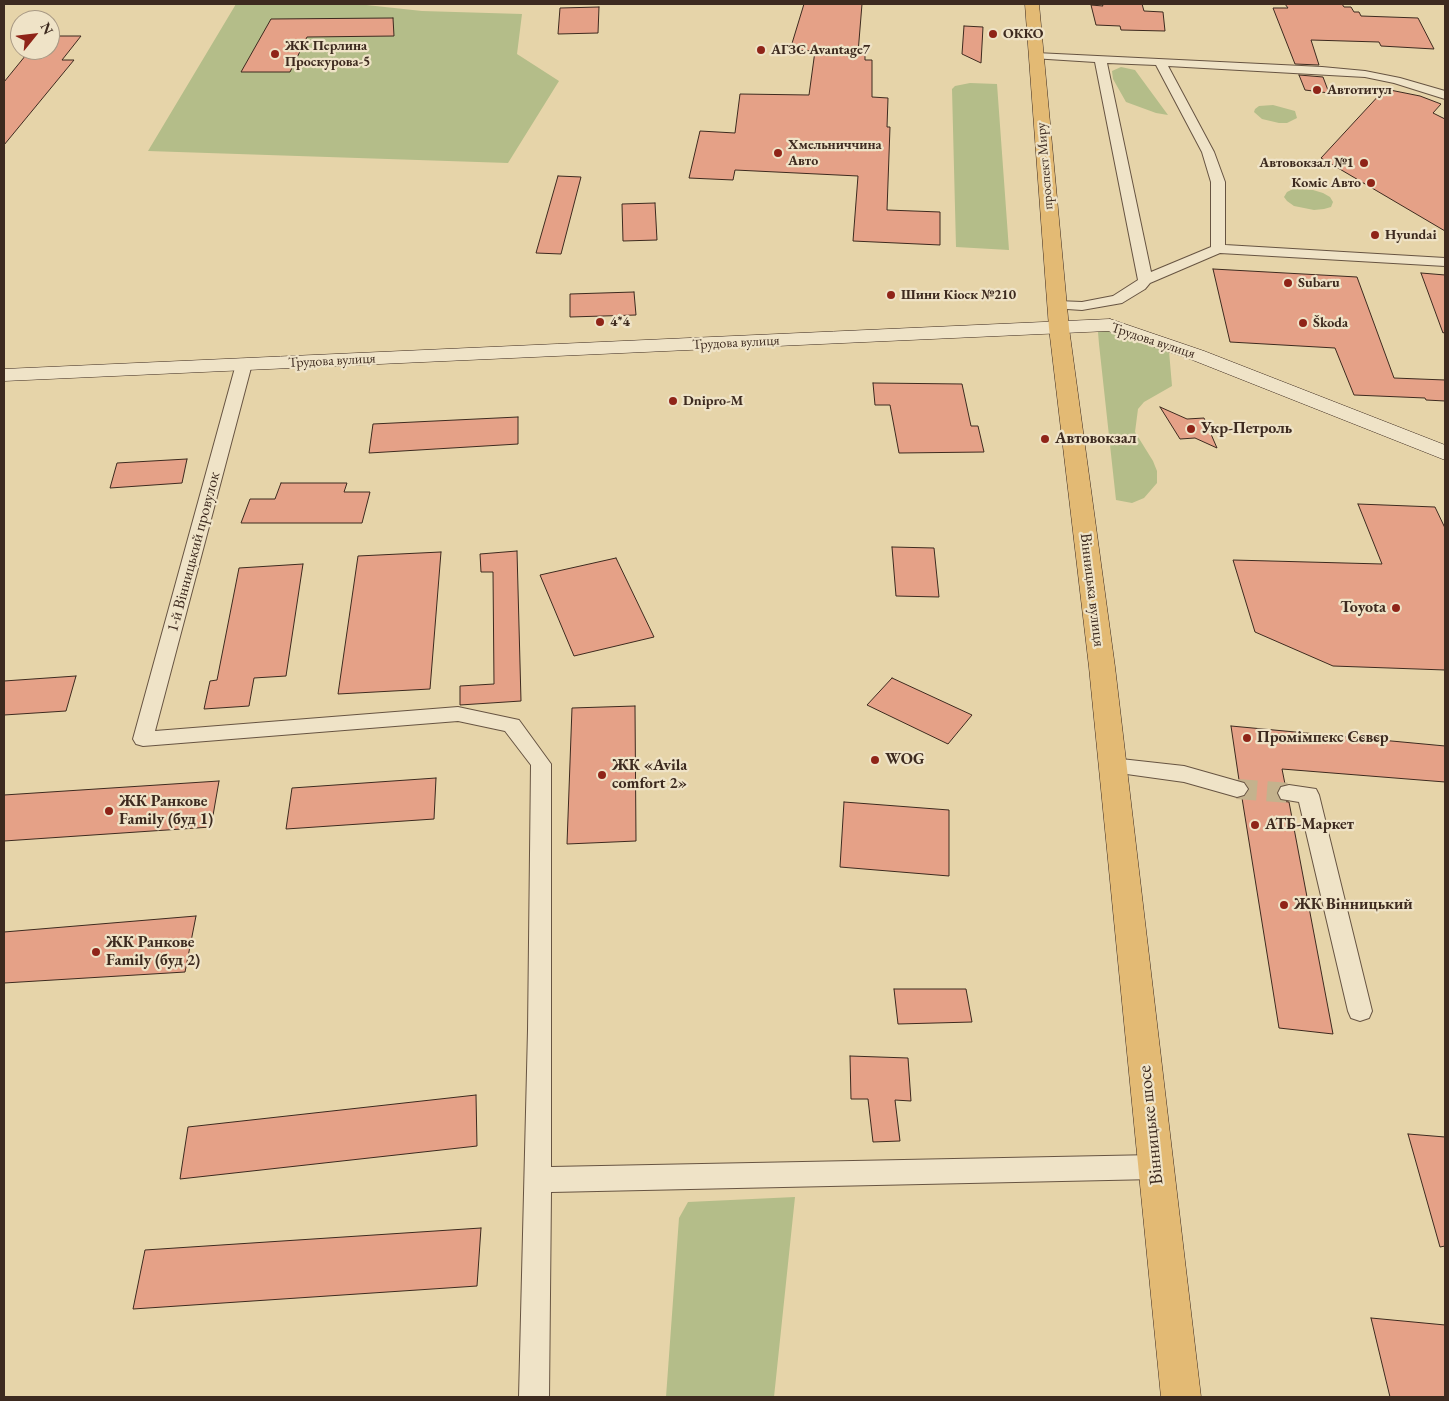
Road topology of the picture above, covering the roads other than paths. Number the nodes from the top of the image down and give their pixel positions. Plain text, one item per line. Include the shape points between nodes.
1 (1032, 4) edge
2 (1036, 56) junction
3 (1100, 59) junction
4 (1160, 62) junction
5 (1445, 95) edge
6 (1218, 249) junction
7 (1445, 262) edge
8 (1143, 283) junction
9 (1058, 317) junction
10 (244, 364) junction
11 (4, 375) edge
12 (1445, 453) edge
13 (1112, 766) junction
14 (1237, 789) tunnel mouth
15 (1289, 793) tunnel mouth
16 (1122, 852) joint
17 (1360, 1011) dead end
18 (1155, 1167) junction
19 (538, 1180) junction
20 (534, 1397) edge
21 (1181, 1397) edge

1 - 2 main road, проспект Миру
2 - 3 street
2 - 9 main road, проспект Миру
3 - 4 street
3 - 8 street
4 - 5 street via 1365,74
4 - 6 street via 1208,152 1218,182
6 - 7 street
6 - 8 street
8 - 9 street via 1117,300 1082,306
9 - 10 main road, Трудова вулиця
9 - 12 main road, Трудова вулиця via 1110,325 1197,355
9 - 13 main road, Вінницька вулиця
10 - 11 main road, Трудова вулиця
10 - 19 street, 1-й Вінницький провулок via 143,739 458,714 512,725 541,764
13 - 14 street via 1184,774
13 - 16 main road, Вінницька вулиця
15 - 17 street via 1308,795
16 - 18 main road, Вінницьке шосе
18 - 19 street
18 - 21 main road, Вінницьке шосе
19 - 20 street

